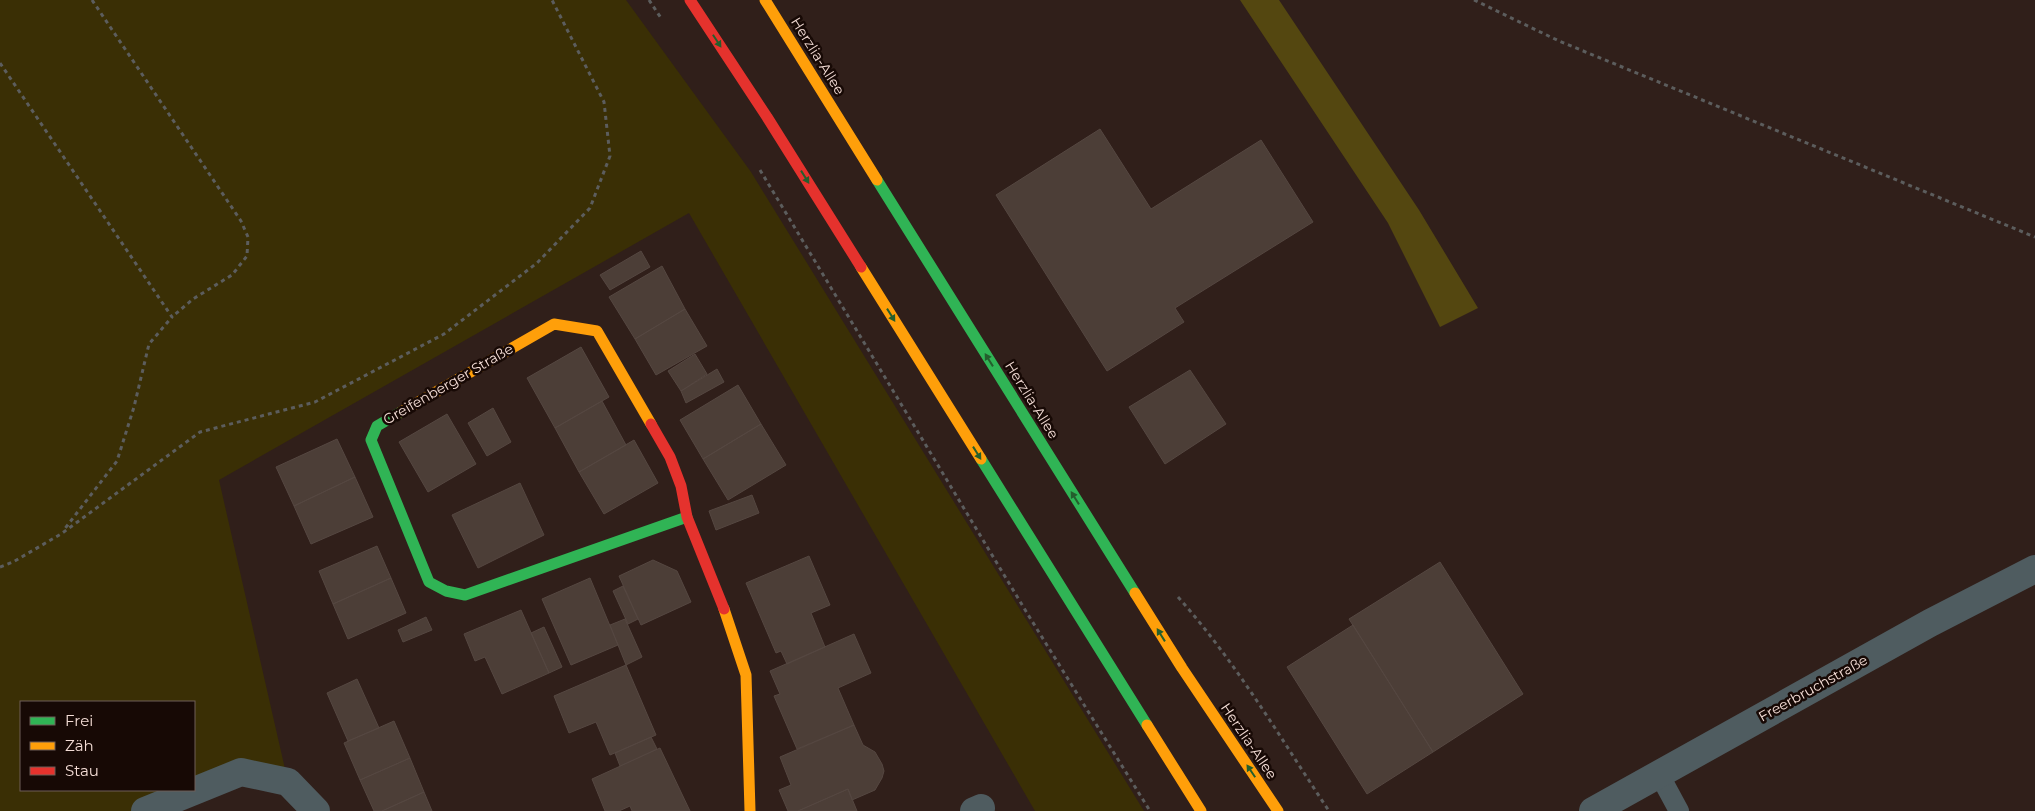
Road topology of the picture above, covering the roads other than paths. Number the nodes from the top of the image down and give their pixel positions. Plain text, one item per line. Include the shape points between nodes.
1 (690, 0) edge
2 (765, 0) edge
3 (687, 517) junction
4 (2035, 569) edge
5 (1659, 774) junction
6 (194, 791) edge
7 (195, 791) edge
8 (145, 811) edge
9 (316, 811) edge
10 (750, 811) edge
11 (1202, 811) edge
12 (1278, 811) edge
13 (1594, 811) edge
14 (1679, 811) edge

1 -> 11 main road via 767,117
12 -> 2 main road, Herzlia-Allee via 1182,668
3 - 3 main road, Greifenberger Straße via 681,486 670,456 597,331 554,324 377,426 372,440 429,582 446,591 465,595
3 - 10 main road, Greifenberger Straße via 731,627 746,675
4 - 5 street, Freerbruchstraße via 1930,623
5 - 13 street, Freerbruchstraße
5 - 14 lane
6 - 8 street
7 - 9 street via 241,772 288,782

